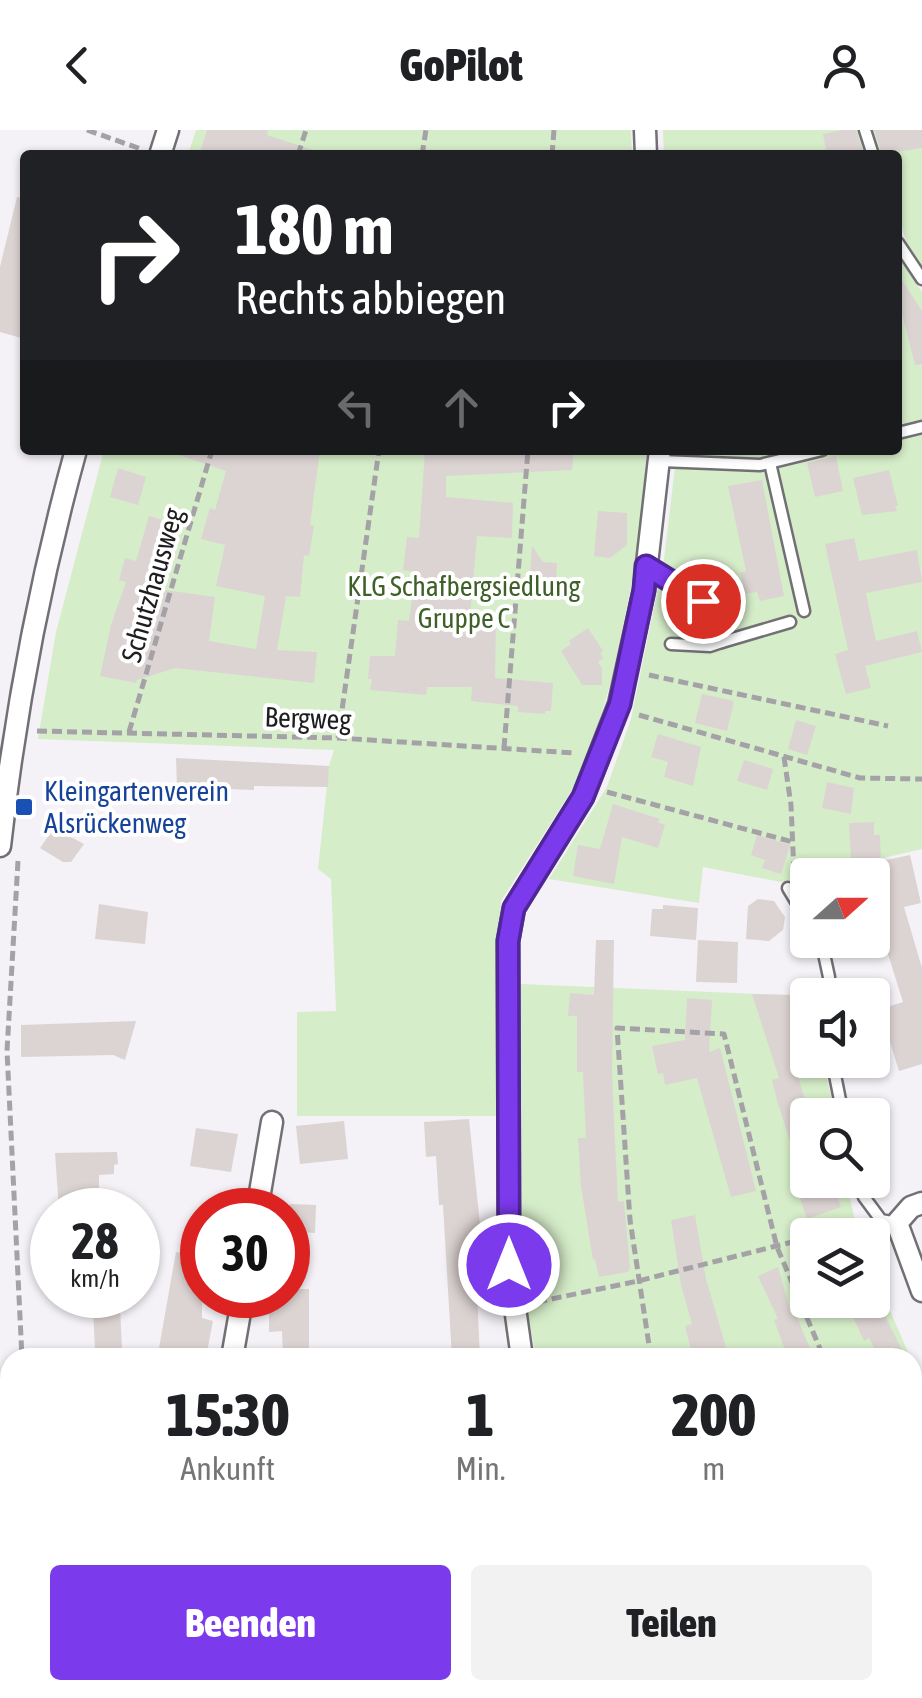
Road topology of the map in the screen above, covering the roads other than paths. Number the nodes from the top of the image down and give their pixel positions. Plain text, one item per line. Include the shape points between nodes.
1 (168, 130) edge
2 (153, 150) edge
3 (902, 249) edge
4 (922, 279) edge
5 (75, 455) edge
6 (661, 455) edge
7 (792, 455) edge
8 (770, 463) junction
9 (646, 566) junction
10 (804, 611) dead end
11 (790, 622) dead end
12 (722, 642) junction
13 (671, 644) dead end
14 (7, 732) edge
15 (10, 846) edge
16 (788, 888) road end
17 (790, 891) edge
18 (272, 1122) dead end
19 (262, 1188) edge
20 (865, 1198) edge
21 (922, 1202) edge
22 (897, 1222) junction
23 (922, 1291) edge
24 (239, 1318) edge
25 (234, 1348) edge
26 (521, 1348) edge

1 - 2 street
3 - 4 lane
5 - 14 street
6 - 8 lane
6 - 9 street
7 - 8 lane
8 - 10 lane
9 - 12 lane via 703,601
9 - 26 street via 616,713 587,786 514,908 508,941 509,1265
11 - 12 lane
12 - 13 lane
14 - 15 street
16 - 17 lane
18 - 19 street
20 - 22 lane via 881,1220
21 - 22 street
22 - 23 street
24 - 25 street

